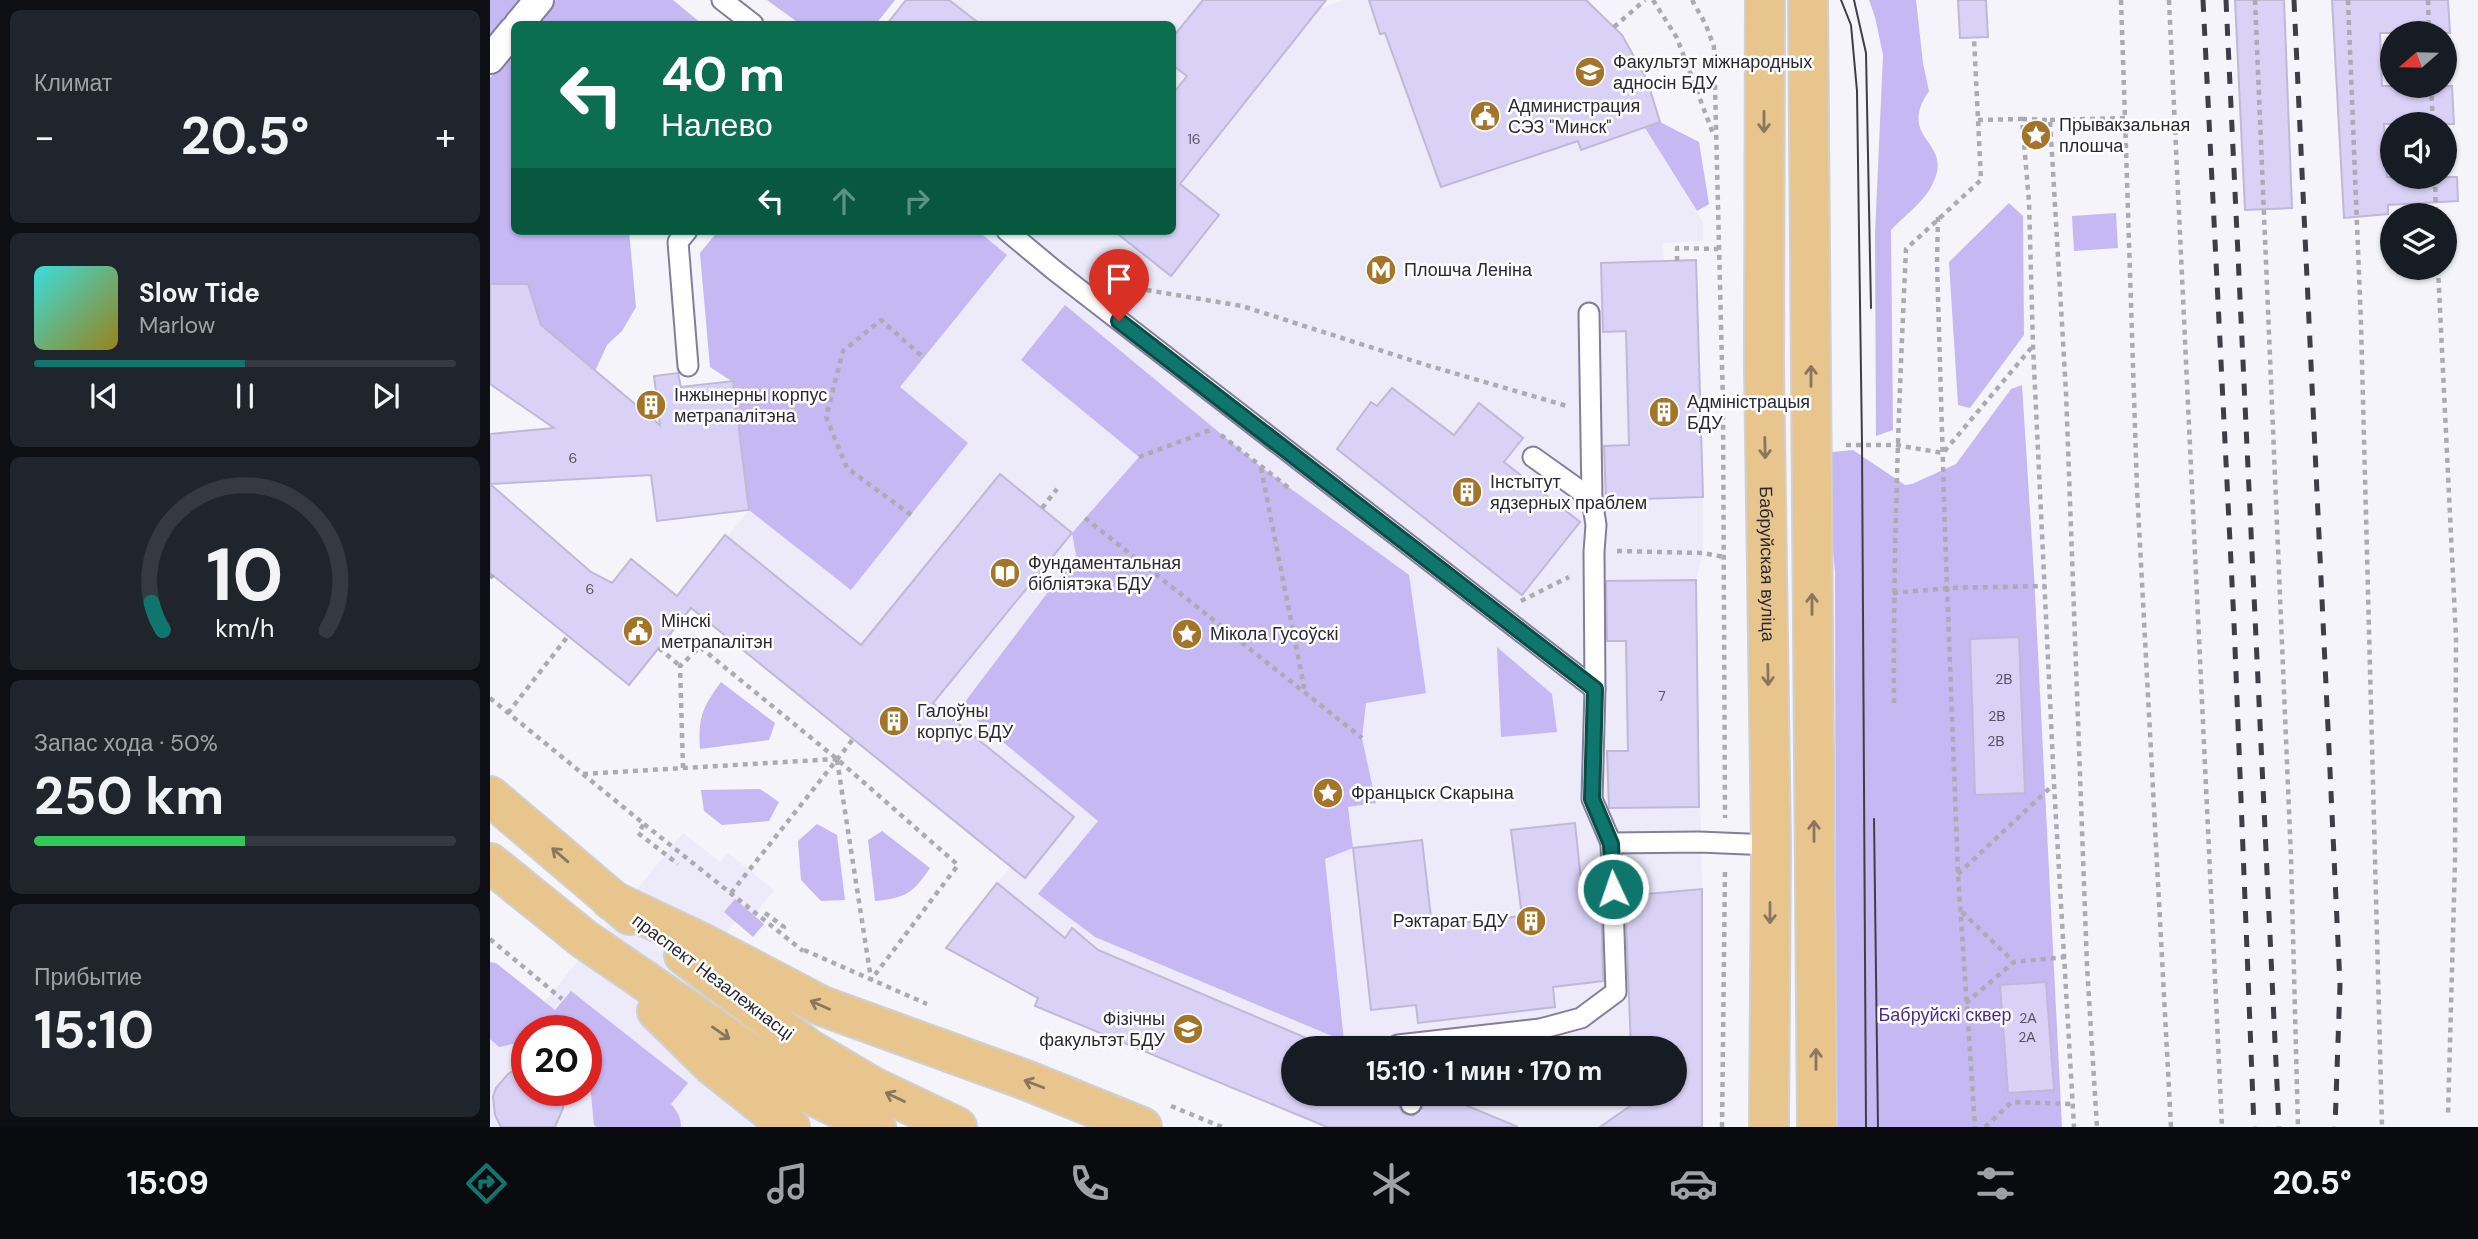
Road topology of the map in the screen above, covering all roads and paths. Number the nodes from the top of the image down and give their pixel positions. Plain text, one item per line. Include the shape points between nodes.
1 (540, 0) edge
2 (722, 0) edge
3 (1645, 0) edge
4 (1653, 0) edge
5 (1692, 0) edge
6 (1765, 0) edge
7 (1808, 0) edge
8 (2121, 0) edge
9 (2169, 0) edge
10 (2255, 0) edge
11 (2347, 0) edge
12 (2428, 0) edge
13 (522, 21) edge
14 (749, 21) edge
15 (2429, 21) edge
16 (1614, 27) dead end
17 (511, 34) edge
18 (1974, 38) dead end
19 (490, 59) edge
20 (2125, 118) junction
21 (2022, 119) junction
22 (1978, 120) junction
23 (2050, 120) junction
24 (1715, 140) junction
25 (1938, 217) junction
26 (684, 235) edge
27 (1012, 235) edge
28 (1718, 249) junction
29 (1677, 261) dead end
30 (2439, 280) edge
31 (1114, 284) dead end
32 (1588, 313) dead end
33 (2033, 346) junction
34 (924, 358) dead end
35 (688, 366) dead end
36 (1591, 413) junction
37 (1213, 429) dead end
38 (1896, 445) junction
39 (1943, 453) junction
40 (1139, 457) dead end
41 (1533, 457) dead end
42 (1261, 467) dead end
43 (1058, 489) dead end
44 (1592, 499) junction
45 (1041, 508) dead end
46 (911, 515) dead end
47 (1085, 518) dead end
48 (2045, 586) junction
49 (1948, 588) junction
50 (1894, 593) junction
51 (568, 636) dead end
52 (659, 648) dead end
53 (680, 666) junction
54 (1595, 689) junction
55 (1305, 692) junction
56 (490, 698) edge
57 (1894, 703) dead end
58 (509, 713) junction
59 (854, 738) dead end
60 (1362, 738) dead end
61 (837, 759) junction
62 (683, 768) junction
63 (582, 774) junction
64 (2054, 784) junction
65 (490, 796) edge
66 (644, 824) junction
67 (1611, 844) junction
68 (1725, 844) junction
69 (1771, 845) junction
70 (490, 863) edge
71 (678, 864) dead end
72 (1958, 874) junction
73 (731, 893) junction
74 (611, 900) junction
75 (1961, 911) junction
76 (765, 913) dead end
77 (780, 932) junction
78 (490, 939) edge
79 (584, 939) junction
80 (804, 950) junction
81 (2064, 957) junction
82 (796, 960) dead end
83 (2014, 962) junction
84 (872, 980) junction
85 (562, 999) dead end
86 (1966, 1003) junction
87 (930, 1005) dead end
88 (1491, 1036) edge
89 (2073, 1104) junction
90 (2448, 1115) dead end
91 (790, 1127) edge
92 (876, 1127) edge
93 (957, 1127) edge
94 (1142, 1127) edge
95 (1722, 1127) edge
96 (1769, 1127) edge
97 (1817, 1127) edge
98 (1975, 1127) edge
99 (1985, 1127) edge
100 (2074, 1127) edge
101 (2097, 1127) edge
102 (2171, 1127) edge
103 (2222, 1127) edge
104 (2298, 1127) edge
105 (2382, 1127) edge

1 - 13 street
2 - 14 lane
3 - 16 path
4 - 24 path via 1677,37
5 - 24 path via 1714,47
6 -> 69 main road, Бабруйская вуліца via 1764,367
97 -> 7 main road
8 - 20 path
9 - 103 path
10 - 104 path via 2291,844
11 - 105 path via 2361,324
12 - 15 path
17 - 19 street
18 - 22 path
20 - 23 path
20 - 102 path via 2138,517
21 - 22 path
21 - 23 path
21 - 33 path
22 - 25 path via 1981,180
23 - 101 path
24 - 28 path
25 - 38 path via 1906,248
25 - 39 path
26 - 35 lane via 678,242
27 - 54 lane
28 - 29 path via 1677,248
28 - 68 path
30 - 90 path via 2456,638
31 - 36 path via 1242,306
32 - 36 lane
33 - 39 path
33 - 48 path
34 - 46 path via 881,320 843,351 826,417 847,468
36 - 44 lane
37 - 40 path
38 - 39 path
38 - 50 path
39 - 49 path
41 - 44 lane
42 - 55 path
43 - 45 path
44 - 54 lane via 1596,525
47 - 55 path
48 - 49 path
48 - 64 path
49 - 50 path
49 - 72 path
50 - 57 path
51 - 58 path
52 - 53 path
53 - 61 path via 700,647
53 - 62 path
54 - 67 lane via 1592,799
55 - 60 path
56 - 58 path
58 - 63 path
59 - 61 path
61 - 62 path
61 - 73 path
61 - 84 path
61 - 84 path via 958,865
62 - 63 path
63 - 66 path
64 - 72 path
64 - 81 path
74 -> 65 main road, праспект Незалежнасці
66 - 71 path via 638,833
66 - 73 path
67 - 68 lane
67 - 88 lane via 1616,992 1581,1018
68 - 69 lane
68 - 95 path
69 -> 96 main road, Бабруйская вуліца
70 - 79 main road
72 - 75 path
73 - 77 path
93 -> 74 main road, праспект Незалежнасці via 873,1087 809,1049
94 -> 74 main road via 822,1006
75 - 83 path
75 - 86 path
76 - 77 path via 784,927
77 - 80 path
78 - 85 path
79 - 91 main road via 712,1065
79 -> 92 main road via 810,1094
80 - 82 path
80 - 84 path
81 - 83 path
81 - 89 path
83 - 86 path
84 - 87 path
86 - 98 path
89 - 99 path via 2012,1102
89 - 100 path

